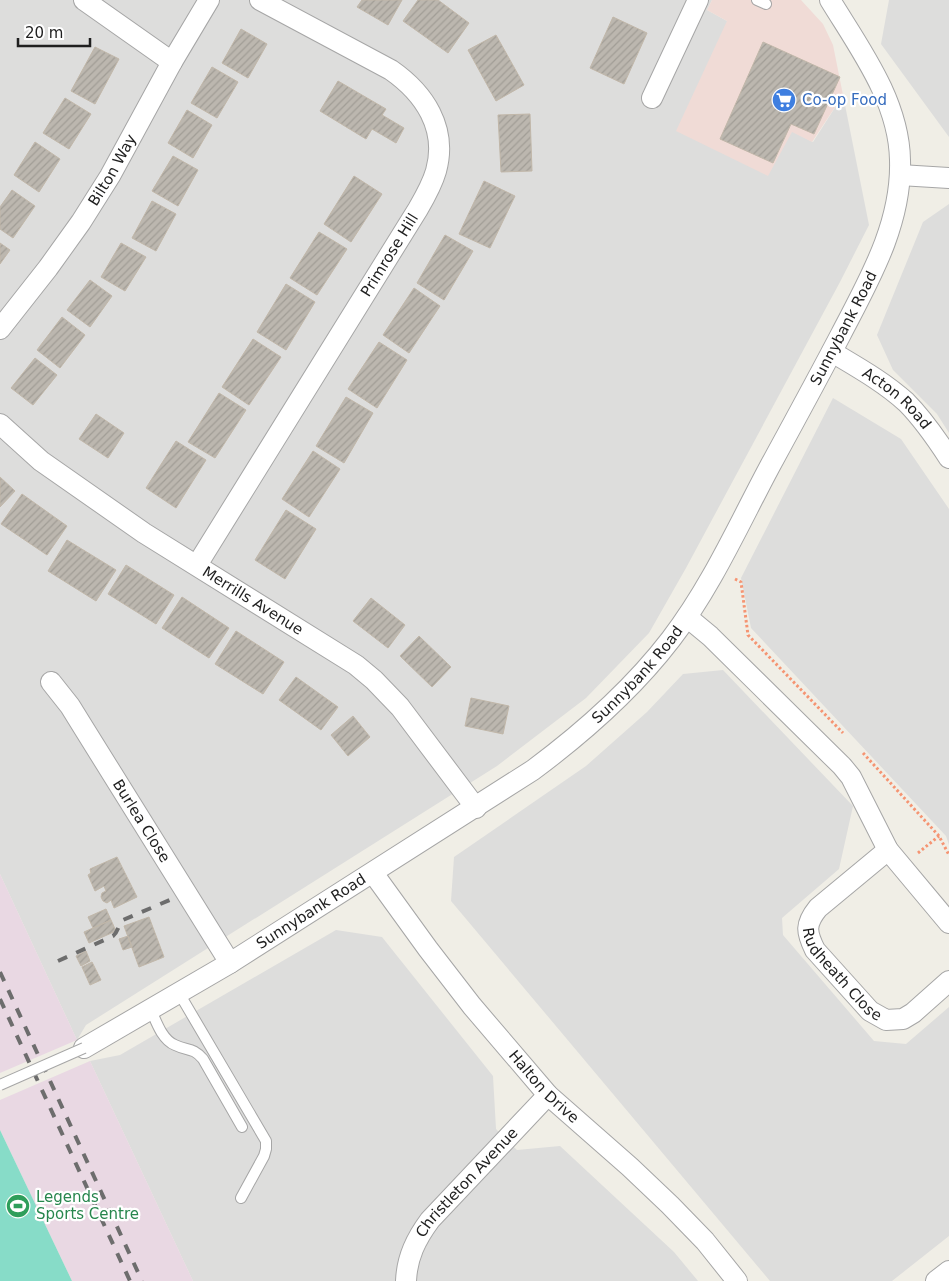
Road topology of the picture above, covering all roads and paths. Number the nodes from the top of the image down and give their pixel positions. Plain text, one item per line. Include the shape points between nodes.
1 (84, 0) edge
2 (209, 0) edge
3 (260, 0) edge
4 (698, 0) edge
5 (830, 0) edge
6 (172, 62) junction
7 (652, 98) dead end
8 (900, 175) junction
9 (949, 178) edge
10 (0, 329) edge
11 (832, 352) junction
12 (0, 424) edge
13 (949, 458) edge
14 (197, 565) junction
15 (716, 569) junction
16 (688, 617) junction
17 (51, 682) dead end
18 (849, 739) dead end
19 (862, 752) dead end
20 (476, 808) junction
21 (888, 850) junction
22 (949, 855) edge
23 (373, 873) junction
24 (949, 923) edge
25 (230, 963) junction
26 (949, 980) edge
27 (179, 993) junction
28 (151, 1010) junction
29 (84, 1048) joint
30 (0, 1086) edge
31 (548, 1095) junction
32 (242, 1127) dead end
33 (241, 1198) dead end
34 (949, 1271) edge
35 (406, 1281) edge
36 (737, 1281) edge
37 (936, 1281) edge

1 - 6 street
2 - 6 street, Bilton Way
3 - 14 street, Primrose Hill via 406,80 431,113 438,139 438,161 433,181 418,209
4 - 7 street
5 - 8 street, Sunnybank Road via 870,66 891,110 898,141
6 - 10 street, Bilton Way via 96,199
8 - 9 street
8 - 11 street, Sunnybank Road via 889,234
11 - 13 street, Acton Road via 872,376 906,403
11 - 15 street, Sunnybank Road
12 - 14 street, Merrills Avenue via 68,481
14 - 20 street, Merrills Avenue via 356,665 374,680 400,707
15 - 16 street, Sunnybank Road
15 - 18 path via 741,582 748,635
16 - 20 street, Sunnybank Road via 649,666 593,722 533,770
16 - 21 street via 842,766 851,777
17 - 25 street, Burlea Close via 74,713
19 - 22 path via 939,836
20 - 23 street, Sunnybank Road
21 - 24 street
21 - 26 street, Rudheath Close via 811,917 808,926 815,950 870,1011 886,1020 912,1013
23 - 25 street, Sunnybank Road
23 - 31 street, Halton Drive via 472,1006
25 - 27 street, Sunnybank Road
27 - 28 street, Sunnybank Road
27 - 33 lane via 266,1141 264,1156
28 - 29 street, Sunnybank Road
28 - 32 lane via 167,1040 198,1052
29 - 30 lane, Sunnybank Road, bridge
31 - 35 street, Christleton Avenue via 430,1220 418,1236
31 - 36 street, Halton Drive via 670,1205
34 - 37 street

